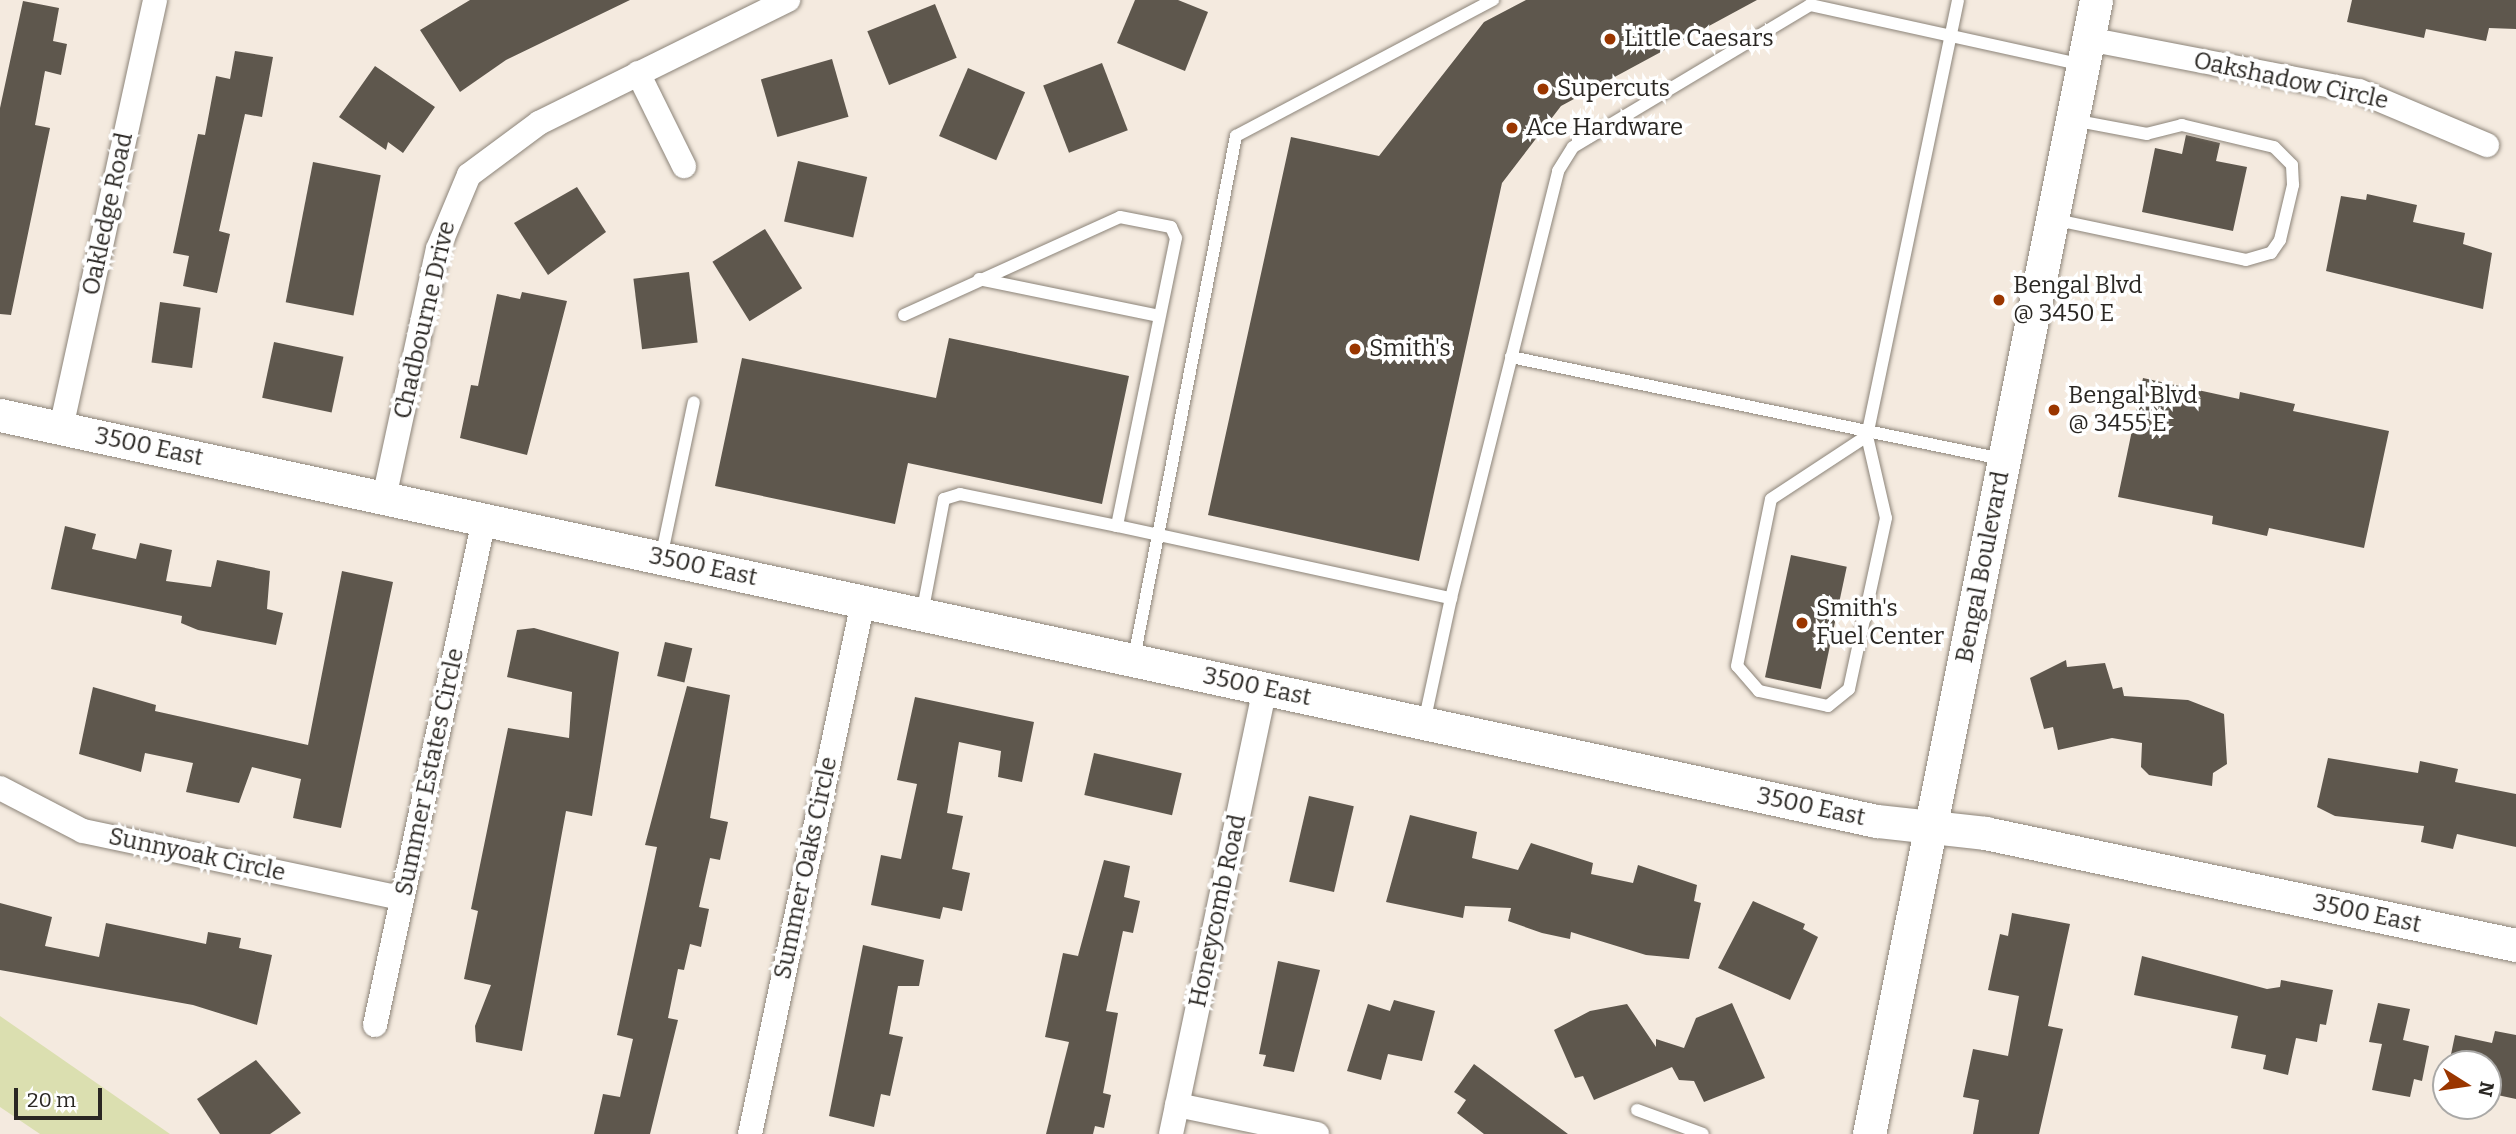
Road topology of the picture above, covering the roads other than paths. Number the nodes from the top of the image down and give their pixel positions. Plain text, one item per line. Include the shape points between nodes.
1 (155, 0) edge
2 (788, 0) edge
3 (1493, 0) edge
4 (1958, 0) edge
5 (2096, 0) edge
6 (1949, 37) junction
7 (2085, 52) junction
8 (638, 73) junction
9 (2071, 120) junction
10 (2487, 145) dead end
11 (684, 166) dead end
12 (2052, 219) junction
13 (979, 279) junction
14 (904, 315) dead end
15 (1159, 316) junction
16 (1511, 357) junction
17 (694, 402) dead end
18 (0, 415) edge
19 (61, 428) junction
20 (1867, 436) junction
21 (2003, 459) junction
22 (384, 498) junction
23 (484, 520) junction
24 (1117, 526) junction
25 (1158, 534) junction
26 (661, 558) junction
27 (1451, 598) junction
28 (863, 602) junction
29 (922, 615) junction
30 (1133, 660) junction
31 (1265, 689) junction
32 (1424, 723) junction
33 (1, 788) edge
34 (1930, 826) junction
35 (402, 898) junction
36 (2516, 945) edge
37 (375, 1024) dead end
38 (1177, 1105) junction
39 (1637, 1110) dead end
40 (750, 1134) edge
41 (1171, 1134) edge
42 (1317, 1134) edge
43 (1703, 1134) edge
44 (1869, 1134) edge

1 - 19 street, Oakledge Road
2 - 8 street, Chadbourne Drive
3 - 25 lane via 1236,136
4 - 6 lane
5 - 7 main road, Bengal Boulevard
6 - 7 lane
6 - 16 lane via 1810,5 1573,147 1558,171
6 - 20 lane
7 - 9 main road, Bengal Boulevard
7 - 10 street, Oakshadow Circle via 2359,91
8 - 11 street
8 - 22 street, Chadbourne Drive via 540,123 469,175 438,249
9 - 12 main road, Bengal Boulevard
9 - 12 lane via 2147,134 2182,125 2274,147 2292,165 2293,185 2280,240 2270,253 2246,260
12 - 21 main road, Bengal Boulevard
13 - 14 lane
13 - 15 lane
13 - 15 lane via 1120,217 1171,227 1176,238
15 - 24 lane
16 - 20 lane
16 - 27 lane
17 - 26 lane
18 - 19 main road, 3500 East
19 - 22 main road, 3500 East
20 - 20 lane via 1886,518 1849,690 1828,706 1759,691 1737,666 1771,499
20 - 21 lane
21 - 34 main road, Bengal Boulevard
22 - 23 main road, 3500 East
23 - 26 main road, 3500 East
23 - 35 street, Summer Estates Circle
24 - 25 lane
24 - 29 lane via 960,494 944,499
25 - 27 lane
25 - 30 lane
26 - 28 main road, 3500 East
27 - 32 lane
28 - 29 main road, 3500 East
28 - 40 street, Summer Oaks Circle
29 - 30 main road, 3500 East
30 - 31 main road, 3500 East
31 - 32 main road, 3500 East
31 - 38 street, Honeycomb Road
32 - 34 main road, 3500 East via 1877,821
33 - 35 street, Sunnyoak Circle via 83,831
34 - 36 main road, 3500 East
34 - 44 main road, Bengal Boulevard
35 - 37 street, Summer Estates Circle
38 - 41 street, Honeycomb Road
38 - 42 street
39 - 43 lane

